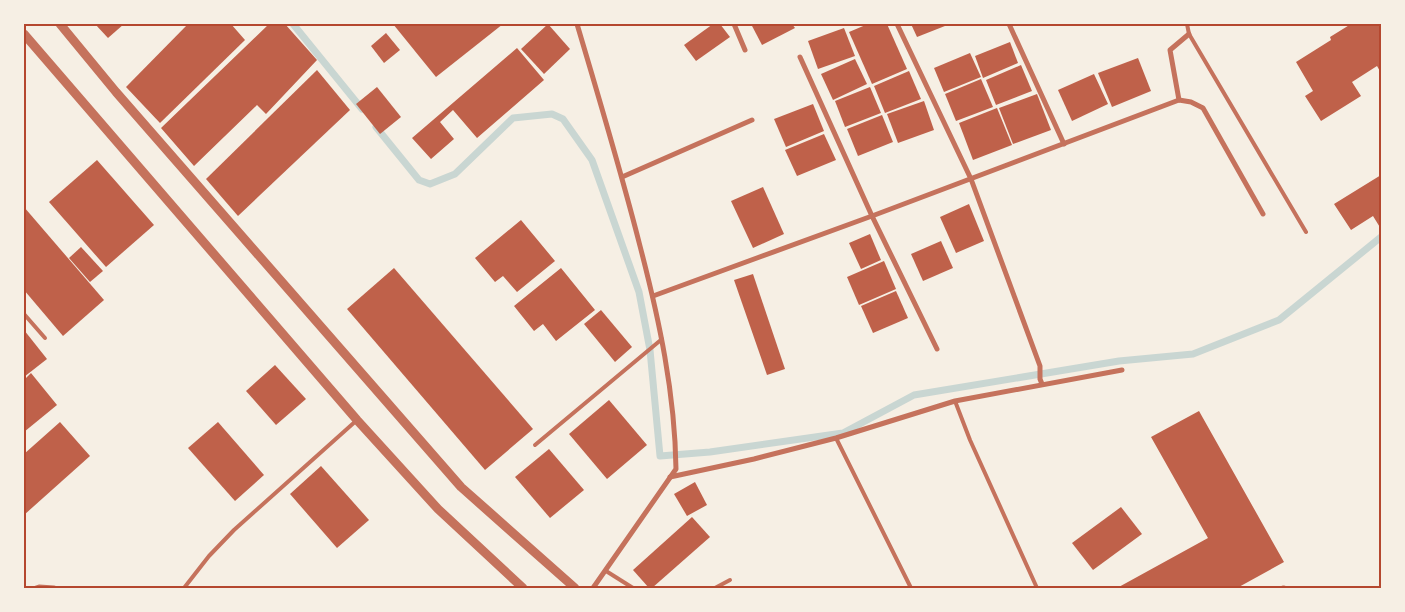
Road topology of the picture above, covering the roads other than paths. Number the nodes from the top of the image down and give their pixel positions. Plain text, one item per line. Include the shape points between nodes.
1 (60, 24) edge
2 (576, 24) edge
3 (734, 24) edge
4 (897, 24) edge
5 (1009, 24) edge
6 (1187, 24) edge
7 (24, 34) edge
8 (1190, 34) junction
9 (745, 50) dead end
10 (800, 57) dead end
11 (1179, 100) junction
12 (752, 120) dead end
13 (1064, 144) junction
14 (622, 177) junction
15 (971, 179) junction
16 (1263, 214) dead end
17 (872, 216) junction
18 (1306, 232) dead end
19 (653, 296) junction
20 (24, 314) edge
21 (45, 338) dead end
22 (663, 339) junction
23 (937, 349) dead end
24 (1122, 370) dead end
25 (1041, 382) junction
26 (955, 401) junction
27 (357, 420) junction
28 (836, 438) junction
29 (535, 445) dead end
30 (669, 477) junction
31 (606, 571) junction
32 (730, 580) dead end
33 (36, 588) edge
34 (54, 588) edge
35 (184, 588) edge
36 (523, 588) edge
37 (575, 588) edge
38 (593, 588) edge
39 (633, 588) edge
40 (715, 588) edge
41 (911, 588) edge
42 (1037, 588) edge

1 - 37 street via 461,486
2 - 14 street
3 - 9 street
4 - 15 street
5 - 13 street
6 - 8 lane
7 - 27 street
8 - 11 street via 1170,50
8 - 18 lane
10 - 17 street
11 - 13 street
11 - 16 street via 1203,108
12 - 14 street
13 - 15 street
14 - 19 street
15 - 17 street
15 - 25 street via 1040,366
17 - 19 street
17 - 23 street
19 - 22 street
20 - 21 lane
22 - 29 lane
22 - 30 street via 676,450 676,469
24 - 25 street
25 - 26 street
26 - 28 street
26 - 42 lane
27 - 35 lane via 234,530
27 - 36 street via 438,510
28 - 30 street via 754,460
28 - 41 lane
30 - 31 street
31 - 38 street
31 - 39 lane
32 - 40 lane
33 - 34 street

